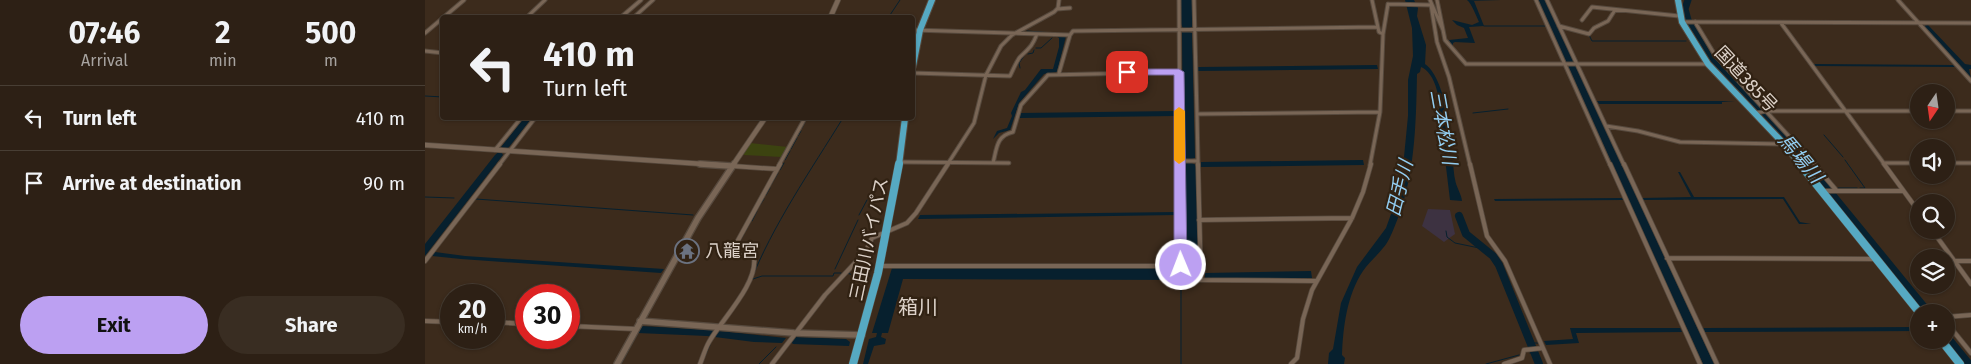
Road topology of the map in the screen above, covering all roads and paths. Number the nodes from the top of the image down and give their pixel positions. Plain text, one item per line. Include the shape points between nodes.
1 (464, 0) edge
2 (545, 0) edge
3 (641, 0) edge
4 (653, 0) edge
5 (838, 0) edge
6 (932, 0) edge
7 (1059, 0) edge
8 (1179, 0) edge
9 (1194, 0) edge
10 (1372, 0) edge
11 (1386, 0) edge
12 (1437, 0) edge
13 (1536, 0) edge
14 (1547, 0) edge
15 (1678, 0) edge
16 (1898, 0) edge
17 (1430, 3) edge
18 (1389, 4) junction
19 (1394, 4) joint
20 (1070, 8) dead end
21 (1057, 9) junction
22 (1615, 10) junction
23 (446, 15) edge
24 (529, 15) edge
25 (624, 15) edge
26 (636, 15) edge
27 (831, 15) edge
28 (440, 20) edge
29 (1582, 20) dead end
30 (1682, 20) junction
31 (1694, 22) junction
32 (1781, 23) junction
33 (1919, 23) junction
34 (1971, 24) edge
35 (1559, 26) junction
36 (1377, 27) junction
37 (1181, 29) junction
38 (1193, 29) junction
39 (915, 30) edge
40 (920, 30) junction
41 (425, 32) edge
42 (1444, 32) junction
43 (1018, 33) junction
44 (1037, 34) junction
45 (1383, 34) junction
46 (1070, 35) junction
47 (425, 51) edge
48 (440, 53) edge
49 (915, 56) edge
50 (1571, 64) junction
51 (1708, 64) junction
52 (1179, 72) junction
53 (915, 73) edge
54 (1059, 73) junction
55 (986, 75) junction
56 (1971, 82) edge
57 (1766, 111) junction
58 (1845, 111) junction
59 (1910, 111) edge
60 (1955, 111) edge
61 (1971, 111) edge
62 (1380, 112) junction
63 (1756, 112) junction
64 (1197, 114) junction
65 (520, 120) edge
66 (533, 120) edge
67 (764, 120) edge
68 (804, 120) edge
69 (905, 120) edge
70 (1606, 126) junction
71 (1784, 144) junction
72 (425, 146) edge
73 (502, 150) junction
74 (1182, 161) junction
75 (1195, 161) junction
76 (900, 162) junction
77 (949, 163) junction
78 (1009, 163) dead end
79 (1883, 163) junction
80 (1910, 163) edge
81 (1955, 163) edge
82 (1971, 163) edge
83 (993, 164) junction
84 (731, 166) junction
85 (777, 169) junction
86 (1835, 190) junction
87 (1903, 190) junction
88 (1823, 191) junction
89 (1910, 200) edge
90 (1352, 218) junction
91 (1199, 220) junction
92 (889, 231) junction
93 (1667, 258) junction
94 (1877, 259) junction
95 (425, 261) edge
96 (1955, 261) edge
97 (1971, 261) edge
98 (1955, 262) edge
99 (881, 266) junction
100 (1316, 281) junction
101 (1971, 284) edge
102 (1913, 304) edge
103 (1971, 315) edge
104 (1955, 316) edge
105 (425, 321) edge
106 (640, 321) junction
107 (440, 322) edge
108 (580, 326) edge
109 (719, 328) junction
110 (636, 329) junction
111 (794, 333) junction
112 (1955, 333) edge
113 (862, 335) junction
114 (1543, 348) junction
115 (1948, 349) edge
116 (1971, 353) edge
117 (617, 364) edge
118 (699, 364) edge
119 (771, 364) edge
120 (853, 364) edge
121 (1291, 364) edge
122 (1504, 364) edge
123 (1550, 364) edge
124 (1700, 364) edge
125 (1717, 364) edge
126 (1960, 364) edge

1 - 23 street
2 - 24 street
3 - 25 street
4 - 26 street
5 - 27 street
6 - 40 highway
7 - 21 street
8 - 37 street
9 - 38 street
10 - 36 street
11 - 18 street
12 - 42 street
13 - 50 street
14 - 35 street
15 - 30 highway, 国道385号
16 - 33 street
17 - 19 street
17 - 42 street
17 - 114 street via 1439,54 1449,77 1487,236 1505,262
18 - 19 street
18 - 45 street
20 - 21 street
21 - 43 street
22 - 29 street via 1590,8
22 - 30 street
22 - 35 street via 1608,21 1589,34
28 - 41 street
30 - 31 street
30 - 51 highway, 国道385号
31 - 32 street
31 - 57 street via 1715,55
32 - 33 street
32 - 58 street
33 - 34 street
33 - 56 street
35 - 50 street
36 - 38 street
36 - 45 street
37 - 38 street
37 - 46 street via 1073,31
37 - 52 street
38 - 64 street
39 - 40 street
40 - 43 street
40 - 49 highway
42 - 50 street via 1448,45 1466,64
43 - 44 street
43 - 55 street via 1001,46
44 - 46 street
44 - 55 street via 1033,45 1019,58 1011,75
45 - 62 street
46 - 54 street
47 - 48 street
50 - 51 street
50 - 70 street
50 - 124 street
51 - 63 highway, 国道385号
52 - 54 street
52 - 74 street
53 - 55 street
54 - 83 street via 1044,76 1021,105 1013,132 1000,138
55 - 77 street via 974,123
57 - 58 street
57 - 63 street
57 - 86 street
58 - 59 street
58 - 79 street
60 - 61 street
62 - 64 street
62 - 90 street via 1373,161
63 - 71 highway, 国道385号
64 - 75 street
65 - 73 street
66 - 73 street
67 - 84 street
68 - 85 street
69 - 76 highway, 三田川バイパス
70 - 71 street via 1680,142
70 - 93 street
71 - 88 highway, 国道385号
72 - 73 street
73 - 84 street
73 - 95 street
74 - 75 street
74 - 99 street via 1179,266
75 - 91 street
76 - 77 street
76 - 92 highway, 三田川バイパス
77 - 83 street
77 - 92 street via 911,220
78 - 83 street
79 - 80 street
79 - 87 street
81 - 82 street
84 - 85 street
84 - 106 street
85 - 109 street via 731,253 754,257 756,263 751,278
86 - 87 street
86 - 88 street
87 - 89 street
88 - 94 highway, 国道385号
90 - 91 street
90 - 100 street
91 - 100 street via 1201,280
92 - 99 highway, 三田川バイパス
92 - 111 street via 872,238 866,251 844,272
93 - 94 street
93 - 125 street
94 - 102 highway, 国道385号
96 - 97 street
98 - 101 street
99 - 113 highway, 三田川バイパス
100 - 121 street via 1305,309 1297,358
103 - 104 street
105 - 107 street
106 - 109 street
106 - 110 street
108 - 110 street
109 - 111 street
109 - 118 street
110 - 117 street
111 - 113 street
111 - 119 street
112 - 116 street
113 - 120 highway, 三田川バイパス
114 - 122 street via 1524,350 1522,358
114 - 123 street
115 - 126 highway

